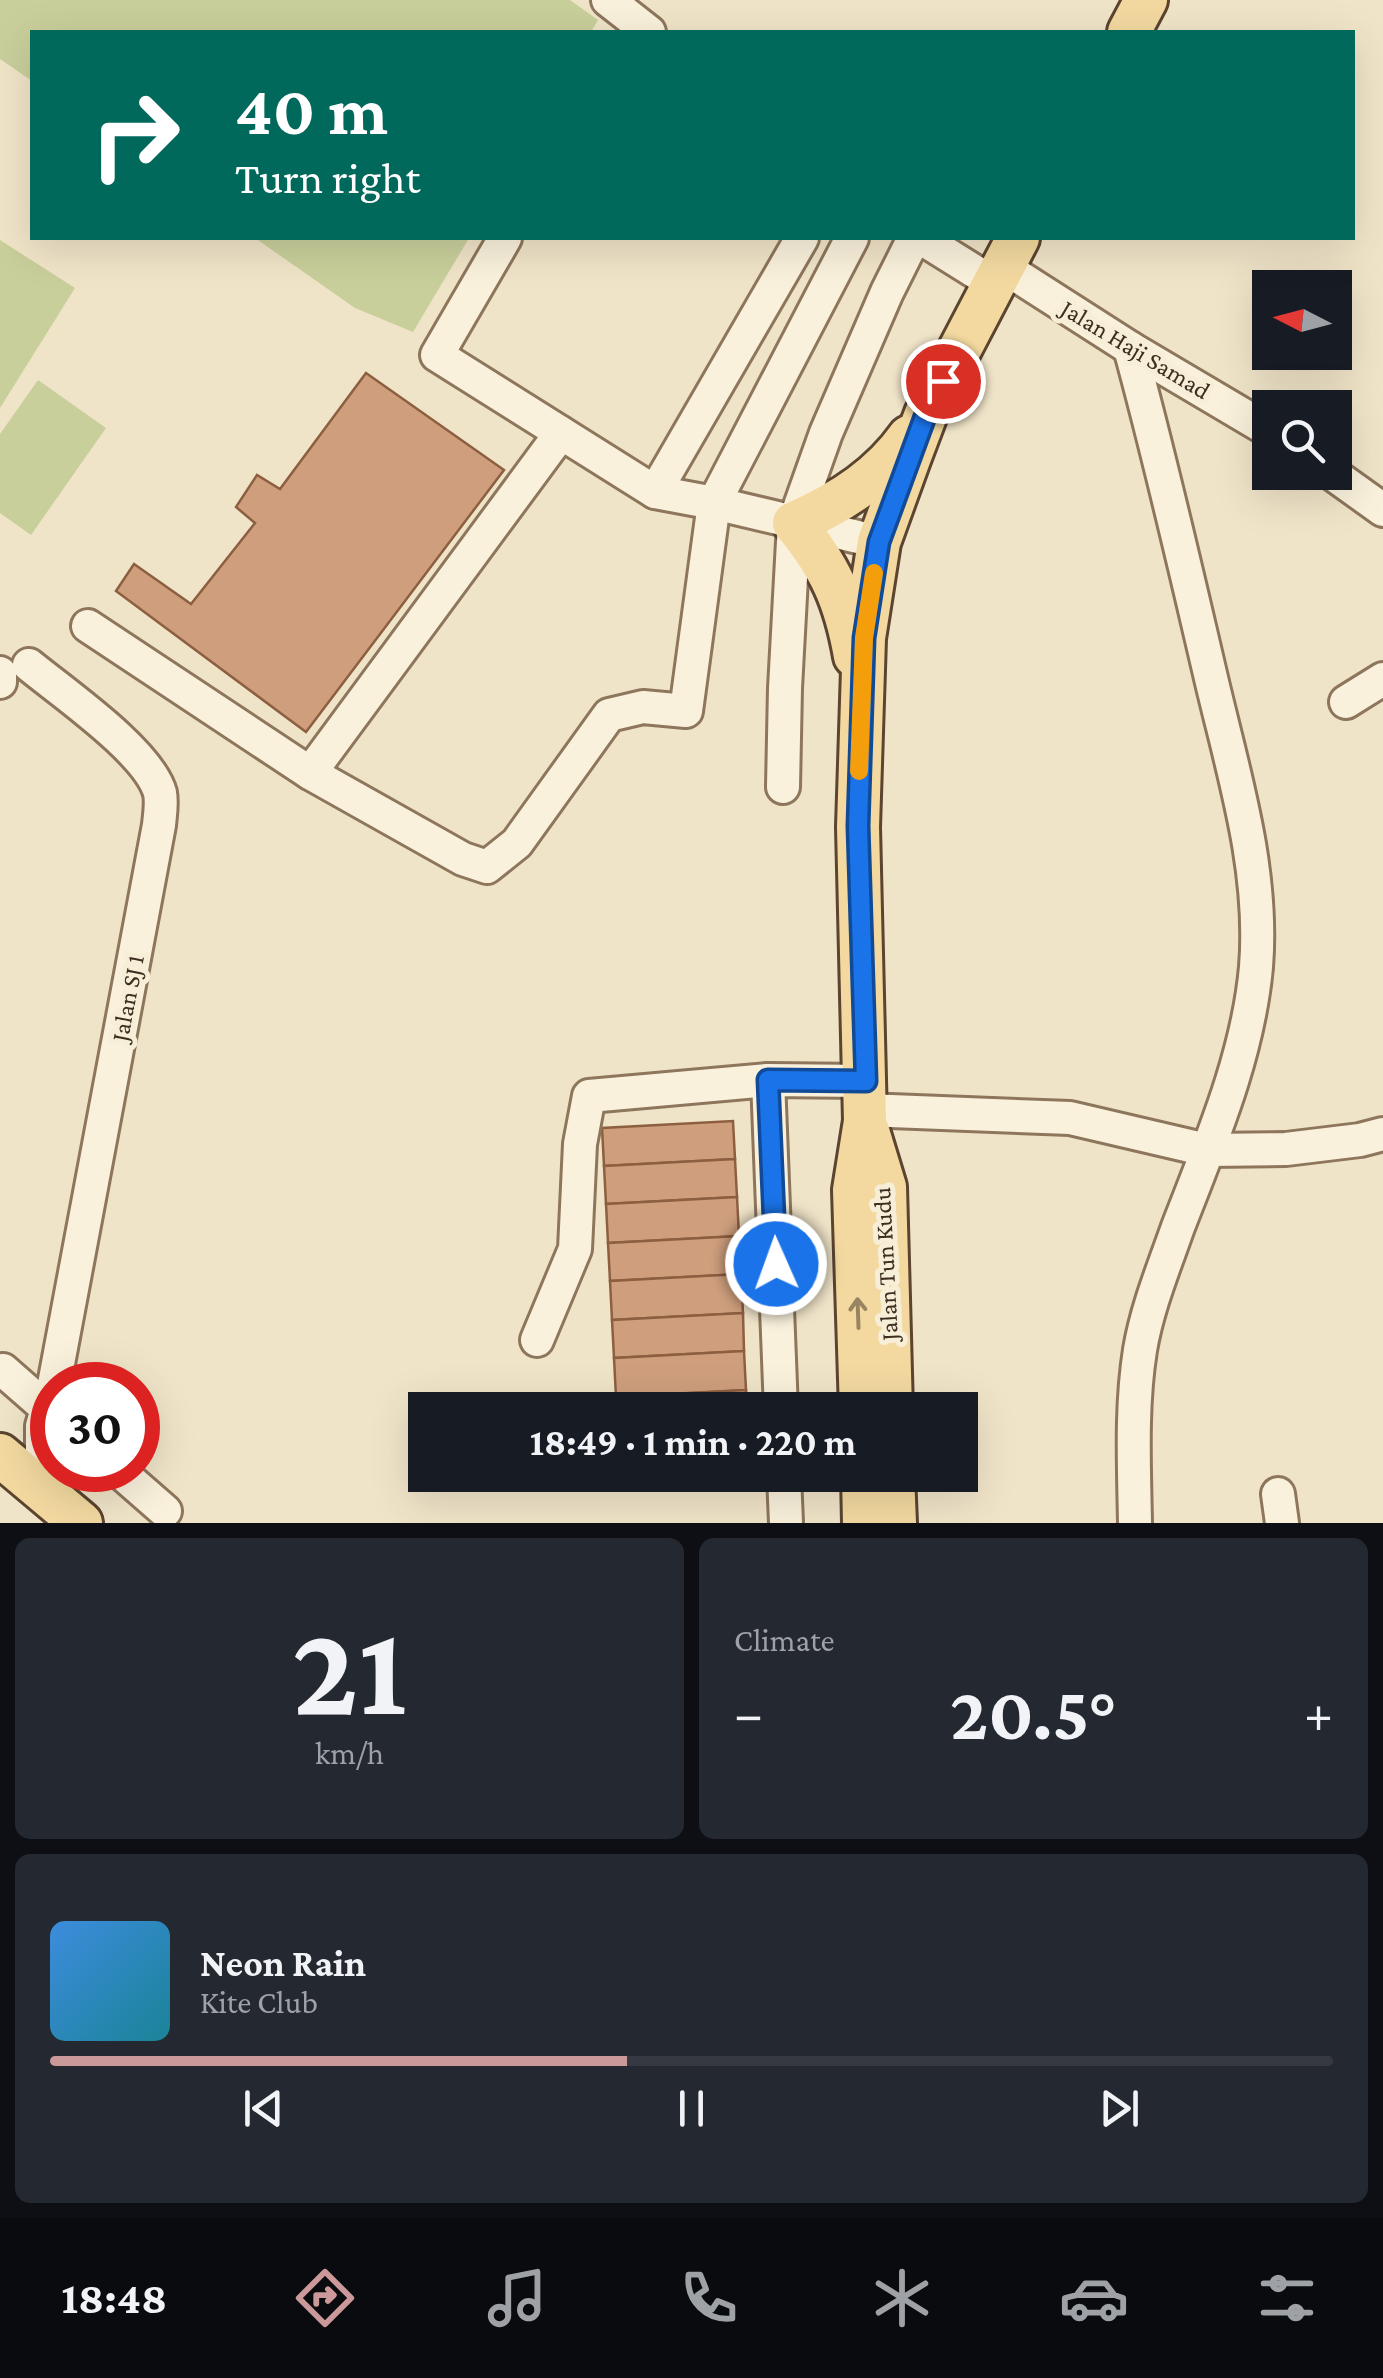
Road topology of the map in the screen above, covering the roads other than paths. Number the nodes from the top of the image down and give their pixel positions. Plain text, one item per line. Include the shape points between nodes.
1 (608, 0) edge
2 (1146, 0) edge
3 (646, 30) edge
4 (1129, 30) edge
5 (504, 240) edge
6 (801, 240) edge
7 (851, 240) edge
8 (917, 240) edge
9 (925, 240) edge
10 (1004, 262) edge
11 (1130, 348) junction
12 (926, 414) junction
13 (1252, 420) edge
14 (561, 433) junction
15 (1352, 488) edge
16 (655, 492) junction
17 (714, 503) junction
18 (1383, 510) edge
19 (794, 523) junction
20 (879, 542) junction
21 (88, 626) dead end
22 (15, 669) edge
23 (1383, 679) edge
24 (0, 682) edge
25 (861, 696) junction
26 (1346, 702) dead end
27 (310, 773) junction
28 (783, 787) dead end
29 (768, 1080) junction
30 (865, 1104) junction
31 (1383, 1134) edge
32 (1207, 1150) junction
33 (538, 1340) dead end
34 (58, 1362) edge
35 (3, 1370) dead end
36 (30, 1390) edge
37 (780, 1392) edge
38 (860, 1392) edge
39 (891, 1392) edge
40 (30, 1426) edge
41 (0, 1438) edge
42 (0, 1456) edge
43 (30, 1481) edge
44 (43, 1492) edge
45 (143, 1492) edge
46 (785, 1492) edge
47 (863, 1492) edge
48 (894, 1492) edge
49 (165, 1511) dead end
50 (81, 1523) edge
51 (786, 1523) edge
52 (864, 1523) edge
53 (895, 1523) edge
54 (1135, 1523) edge

1 - 3 street
2 - 4 main road
5 - 14 street via 437,355
6 - 16 street
7 - 17 street
8 - 19 street via 887,292
9 - 10 street, Jalan Haji Samad
10 - 11 street, Jalan Haji Samad
10 - 12 main road, Jalan Tun Kudu
11 - 13 street, Jalan Haji Samad
11 - 32 street via 1253,865 1256,969 1244,1043
12 - 19 main road via 873,476 846,498
12 - 20 main road, Jalan Tun Kudu
14 - 16 street
14 - 27 street
15 - 18 street
16 - 17 street
17 - 19 street
17 - 27 street via 686,711 643,707 609,715 517,843 486,867
19 - 20 street
19 - 25 main road via 832,576
19 - 28 street
20 - 25 main road, Jalan Tun Kudu
21 - 27 street
22 - 24 street
22 - 34 street, Jalan SJ 1 via 134,752 161,796
23 - 26 street
25 - 30 main road, Jalan Tun Kudu
29 - 30 street
29 - 33 street via 589,1096 575,1249
29 - 37 street
30 - 32 street via 1070,1118
38 -> 30 main road, Jalan Tun Kudu via 854,1190
30 - 39 main road, Jalan Tun Kudu via 885,1187
31 - 32 street via 1286,1148
32 - 54 street via 1140,1350
35 - 36 street
40 - 41 street
42 - 43 main road
44 - 50 main road
45 - 49 street
46 - 51 street
47 - 52 main road
48 - 53 main road

